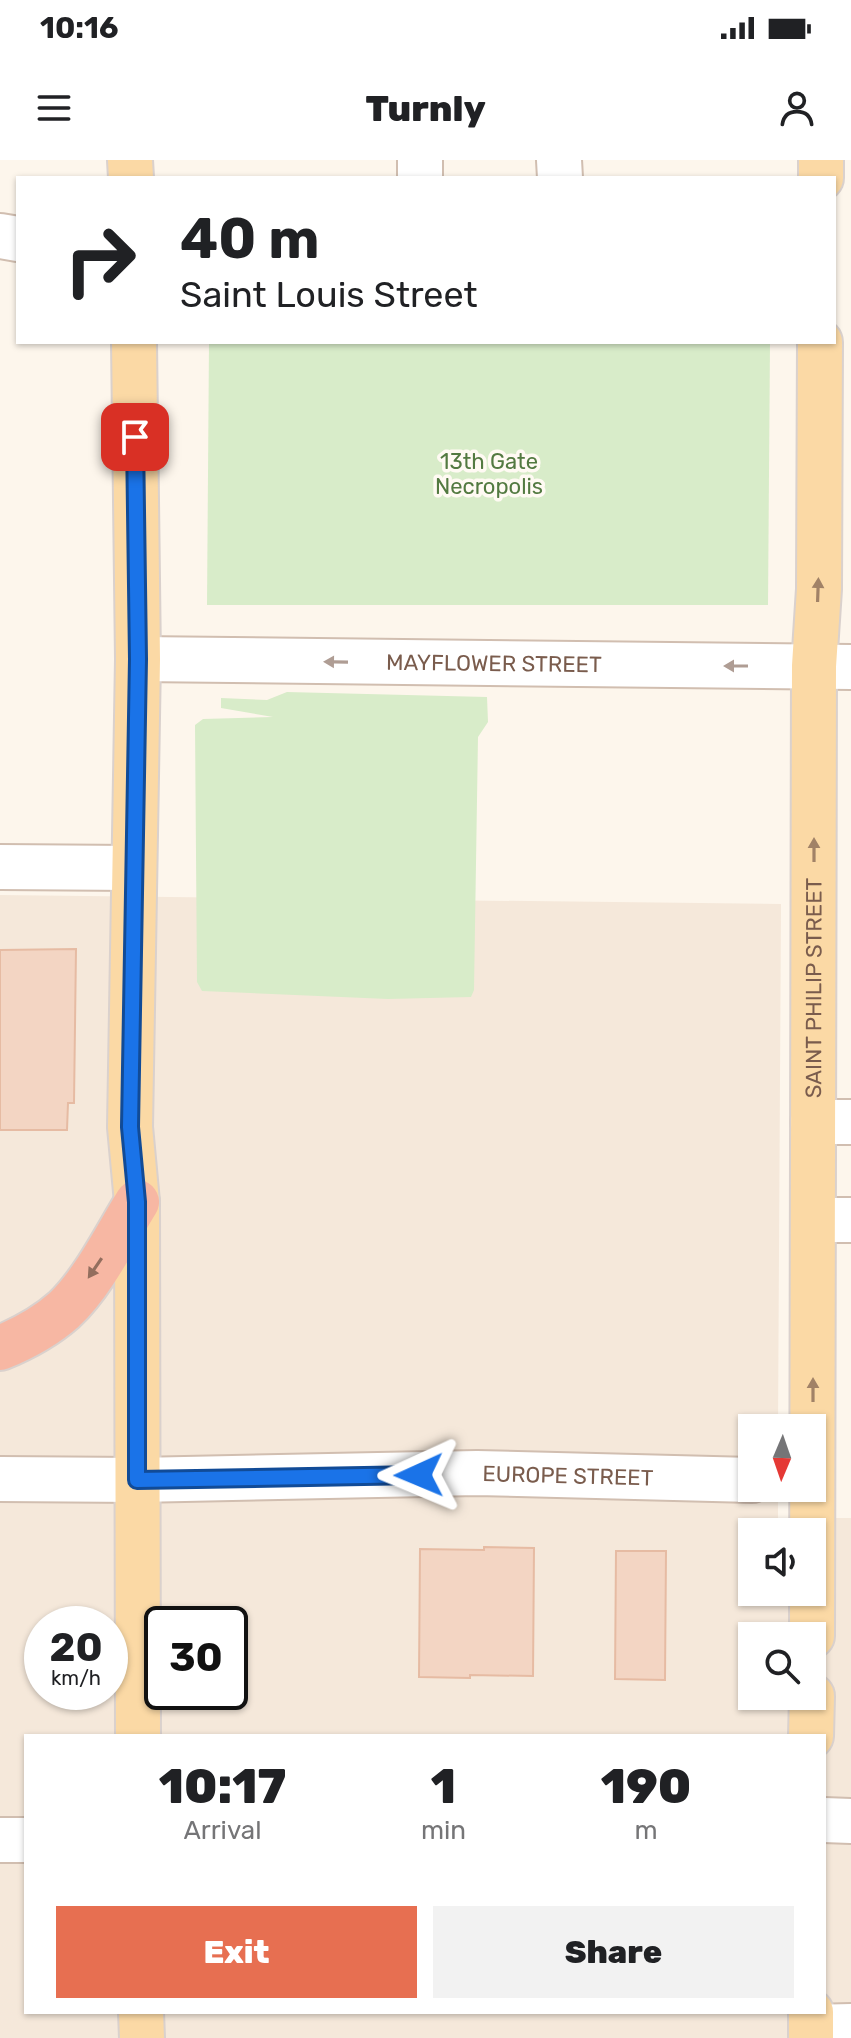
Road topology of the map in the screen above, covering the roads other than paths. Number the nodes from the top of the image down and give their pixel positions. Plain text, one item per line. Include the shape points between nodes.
1 (134, 344) edge
2 (820, 344) edge
3 (138, 659) junction
4 (833, 667) edge
5 (0, 867) edge
6 (133, 868) junction
7 (832, 1122) edge
8 (137, 1202) junction
9 (832, 1220) edge
10 (0, 1348) edge
11 (817, 1414) edge
12 (0, 1479) edge
13 (137, 1480) junction
14 (738, 1480) edge
15 (812, 1502) edge
16 (812, 1622) edge
17 (812, 1710) edge
18 (138, 1734) edge
19 (811, 1734) edge
20 (826, 1820) edge
21 (851, 1821) edge
22 (0, 1840) edge
23 (24, 1840) edge
24 (141, 2014) edge
25 (142, 2038) edge

1 - 3 main road
4 -> 2 main road, SAINT PHILIP STREET via 819,589
4 -> 3 street, MAYFLOWER STREET
3 - 6 main road
7 -> 4 main road, SAINT PHILIP STREET
5 - 6 street
6 - 8 main road via 130,1127
7 - 9 main road, SAINT PHILIP STREET
8 -> 10 highway via 64,1310
8 - 13 main road
11 -> 9 main road, SAINT PHILIP STREET
12 - 13 street, EUROPE STREET
13 - 14 street, EUROPE STREET via 477,1473
13 - 18 main road
15 - 16 main road, SAINT PHILIP STREET
17 - 19 main road
20 - 21 street
22 - 23 street
24 - 25 main road

